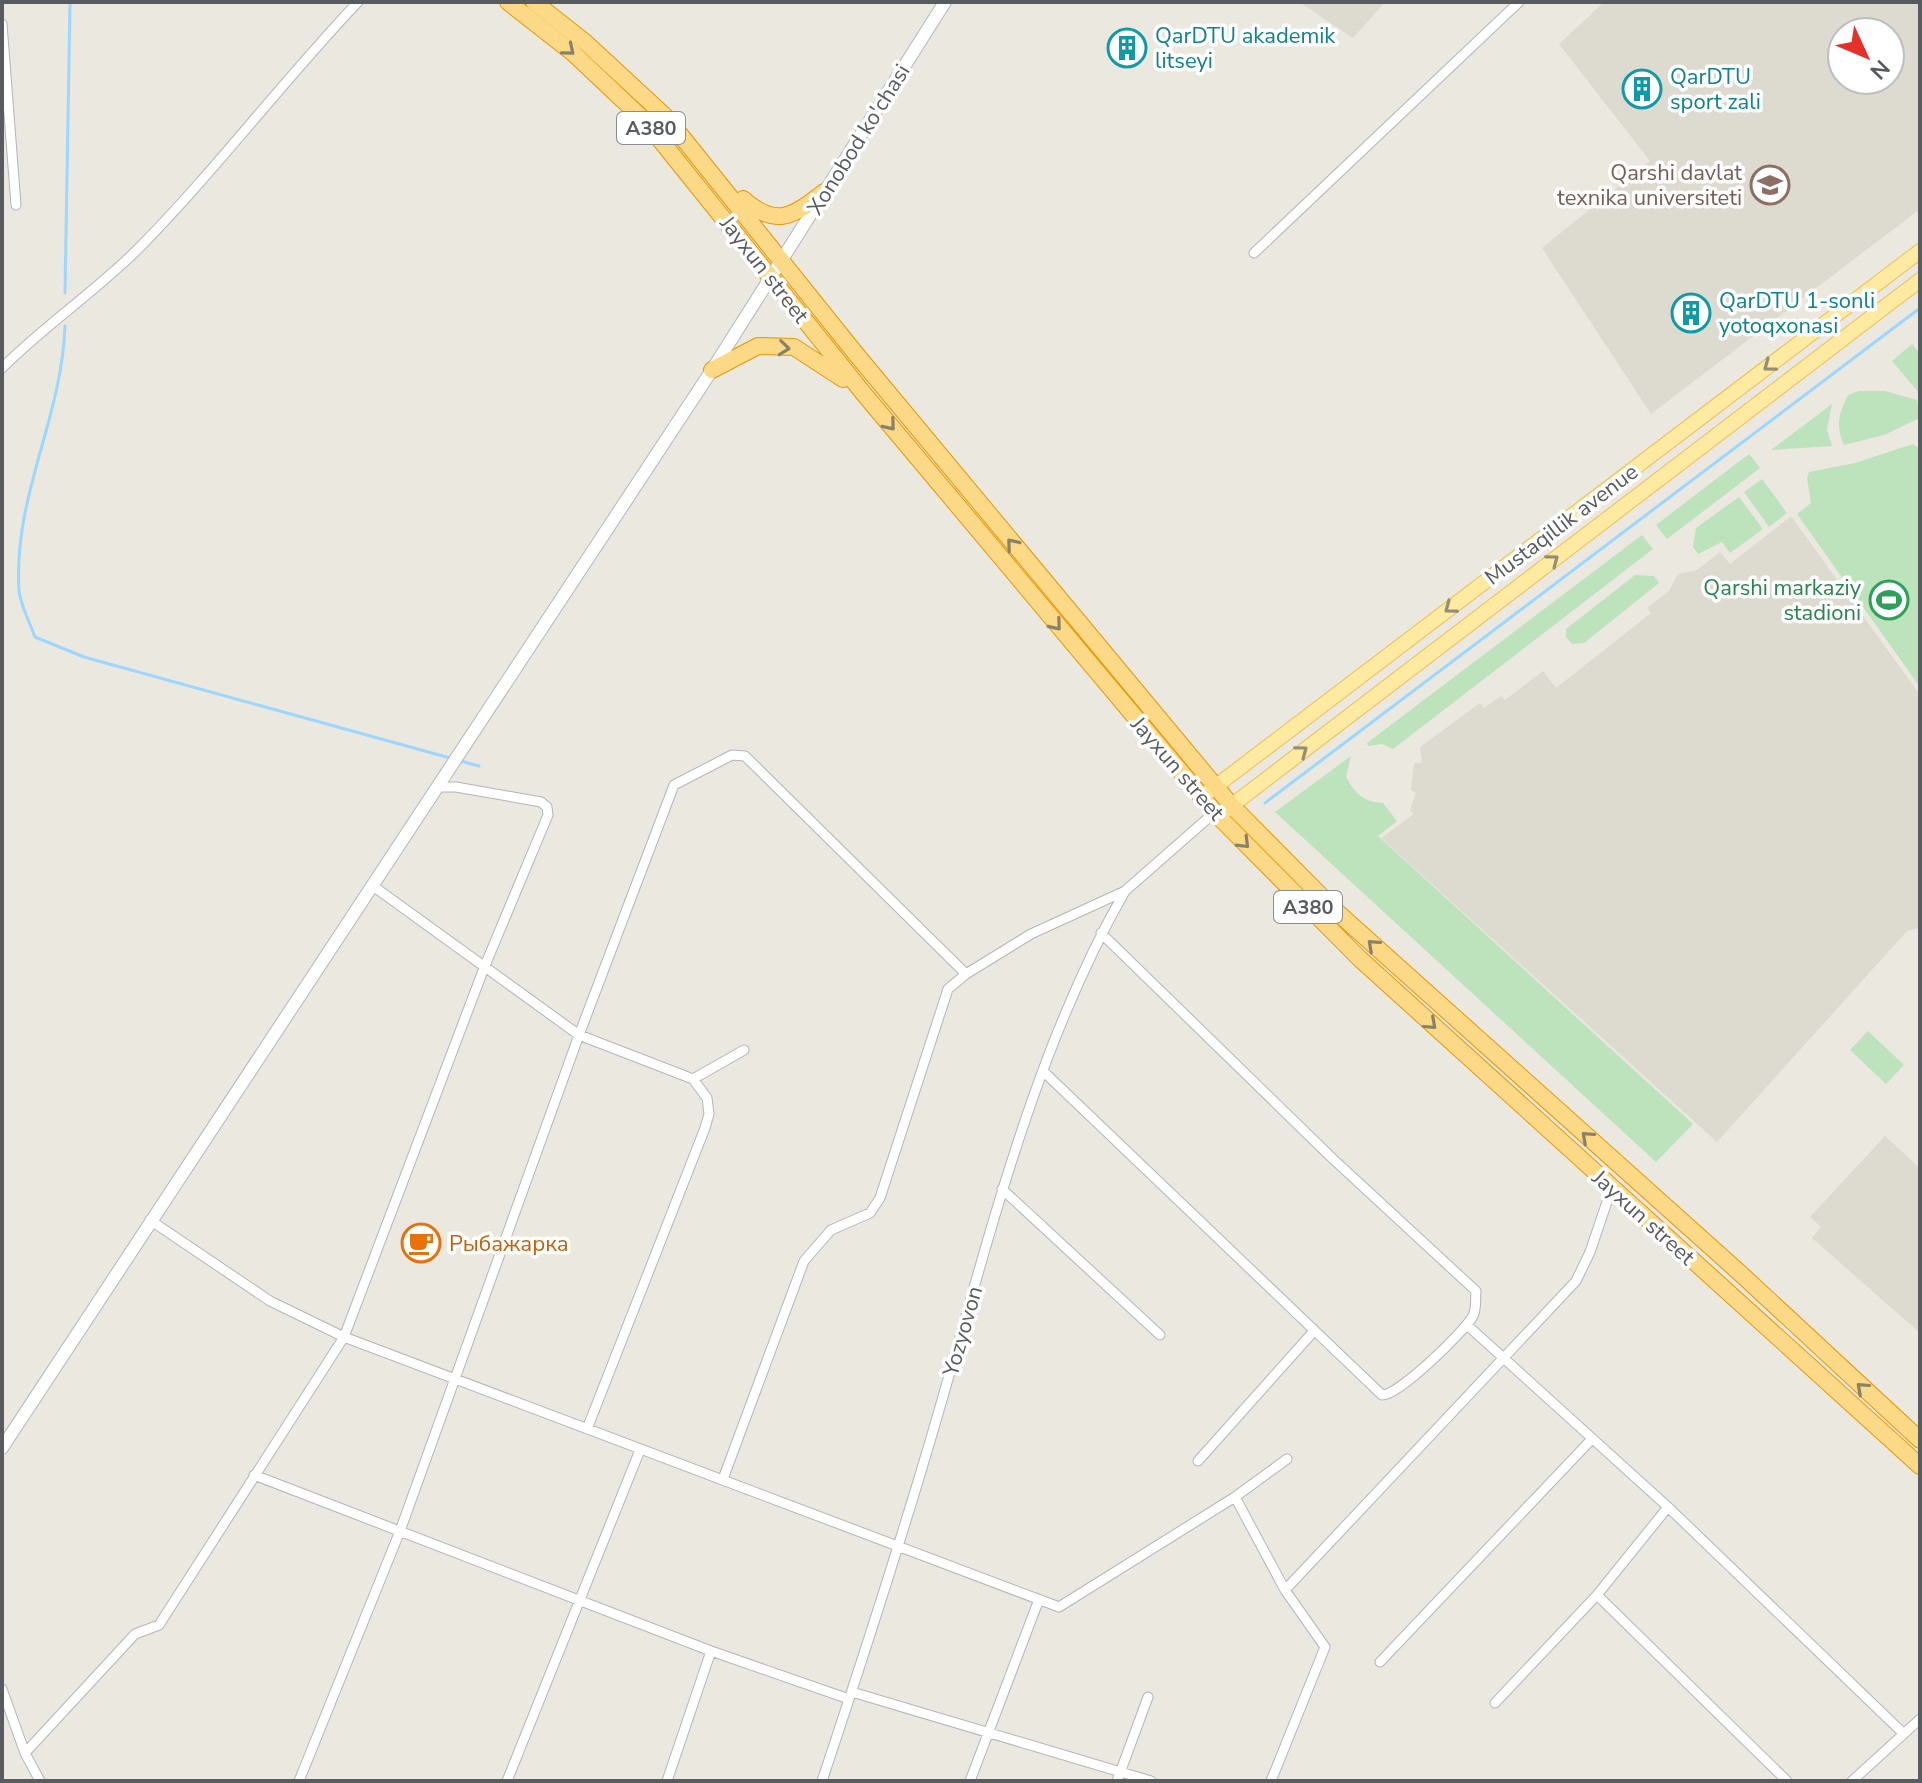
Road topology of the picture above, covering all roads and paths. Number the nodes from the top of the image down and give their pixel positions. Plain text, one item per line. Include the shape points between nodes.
1 (358, 2) edge
2 (508, 2) edge
3 (534, 2) edge
4 (945, 2) edge
5 (1519, 2) edge
6 (2, 24) edge
7 (707, 165) junction
8 (824, 192) junction
9 (16, 205) dead end
10 (1920, 251) edge
11 (1254, 253) dead end
12 (782, 259) junction
13 (771, 277) junction
14 (1920, 280) edge
15 (2, 368) edge
16 (712, 370) junction
17 (864, 394) junction
18 (1216, 786) junction
19 (439, 787) junction
20 (1202, 797) junction
21 (1221, 811) junction
22 (373, 886) junction
23 (1125, 891) junction
24 (1101, 933) junction
25 (484, 968) junction
26 (966, 974) junction
27 (579, 1035) junction
28 (744, 1050) dead end
29 (1044, 1072) junction
30 (693, 1079) junction
31 (1612, 1187) junction
32 (1002, 1189) junction
33 (150, 1220) junction
34 (1467, 1325) junction
35 (1314, 1331) junction
36 (1160, 1335) dead end
37 (344, 1337) junction
38 (1505, 1358) junction
39 (457, 1377) junction
40 (587, 1429) junction
41 (1920, 1440) edge
42 (1590, 1441) junction
43 (2, 1448) edge
44 (640, 1450) junction
45 (1287, 1459) dead end
46 (1198, 1461) dead end
47 (1920, 1466) edge
48 (254, 1475) junction
49 (723, 1479) junction
50 (1235, 1497) junction
51 (1668, 1507) junction
52 (400, 1531) junction
53 (899, 1548) junction
54 (1285, 1590) junction
55 (1597, 1595) junction
56 (578, 1598) junction
57 (1038, 1602) junction
58 (711, 1651) junction
59 (1380, 1662) dead end
60 (2, 1689) edge
61 (850, 1696) junction
62 (1148, 1697) dead end
63 (1495, 1703) dead end
64 (1920, 1719) edge
65 (987, 1733) junction
66 (1904, 1734) junction
67 (25, 1753) junction
68 (1119, 1776) edge
69 (40, 1781) edge
70 (299, 1781) edge
71 (507, 1781) edge
72 (667, 1781) edge
73 (822, 1781) edge
74 (970, 1781) edge
75 (1151, 1781) edge
76 (1271, 1781) edge
77 (1787, 1781) edge
78 (1852, 1781) edge

1 - 15 street via 140,246
2 -> 13 highway, Jayxun street / A380 via 573,53 645,121
3 - 7 highway, Jayxun street / A380 via 666,117
4 - 8 main road, Xonobod ko'chasi
5 - 11 street
6 - 9 street
7 - 8 highway via 763,214 781,218
7 - 12 highway, Jayxun street / A380
8 - 12 main road, Xonobod ko'chasi
10 -> 18 main road, Mustaqillik avenue
12 - 13 main road, Xonobod ko'chasi
18 -> 12 highway, Jayxun street / A380
13 - 16 main road, Xonobod ko'chasi
13 - 17 highway, Jayxun street / A380
21 -> 14 main road, Mustaqillik avenue
16 -> 17 highway via 758,346 794,347
16 - 19 main road, Xonobod ko'chasi
17 -> 20 highway, Jayxun street / A380
18 - 20 main road, Mustaqillik avenue
18 - 21 highway, Jayxun street / A380
19 - 22 main road, Xonobod ko'chasi
19 - 25 street via 547,807
20 - 21 highway, Jayxun street / A380
21 - 23 street
21 -> 31 highway, Jayxun street / A380 via 1359,958
41 -> 21 highway, Jayxun street / A380
22 - 25 street
22 - 33 main road, Xonobod ko'chasi
23 - 24 street, Yozyovon
23 - 26 street via 1031,934
24 - 29 street, Yozyovon
24 - 34 street via 1476,1291 1475,1311
25 - 27 street
25 - 37 street
26 - 27 street via 745,756 732,755 674,785
26 - 49 street via 948,989 880,1198 870,1213 831,1230 804,1261
27 - 30 street
27 - 39 street
28 - 30 street
29 - 32 street, Yozyovon
29 - 35 street
30 - 40 street via 707,1098 705,1128
31 - 38 street via 1576,1281
31 - 47 highway, Jayxun street / A380
32 - 36 street
32 - 53 street, Yozyovon
33 - 37 street via 270,1301
33 - 43 main road, Xonobod ko'chasi
34 - 35 street via 1388,1396
34 - 38 street
35 - 46 street
37 - 39 street
37 - 48 street
38 - 42 street
38 - 54 street
39 - 40 street
39 - 52 street
40 - 44 street
42 - 51 street
42 - 59 street
44 - 49 street
44 - 56 street
45 - 50 street
48 - 52 street
48 - 67 street via 159,1625 135,1634
49 - 53 street
50 - 54 street
50 - 57 street via 1067,1603 1059,1607
51 - 55 street
51 - 66 street
52 - 56 street
52 - 70 street
53 - 57 street
53 - 61 street, Yozyovon
54 - 76 street via 1325,1647
55 - 63 street
55 - 77 street
56 - 58 street
56 - 71 street
57 - 65 street
58 - 61 street
58 - 72 street
60 - 67 street
61 - 65 street
61 - 73 street, Yozyovon
62 - 68 street
64 - 66 street
65 - 68 street
65 - 74 street
66 - 78 street
67 - 69 street
68 - 75 street

